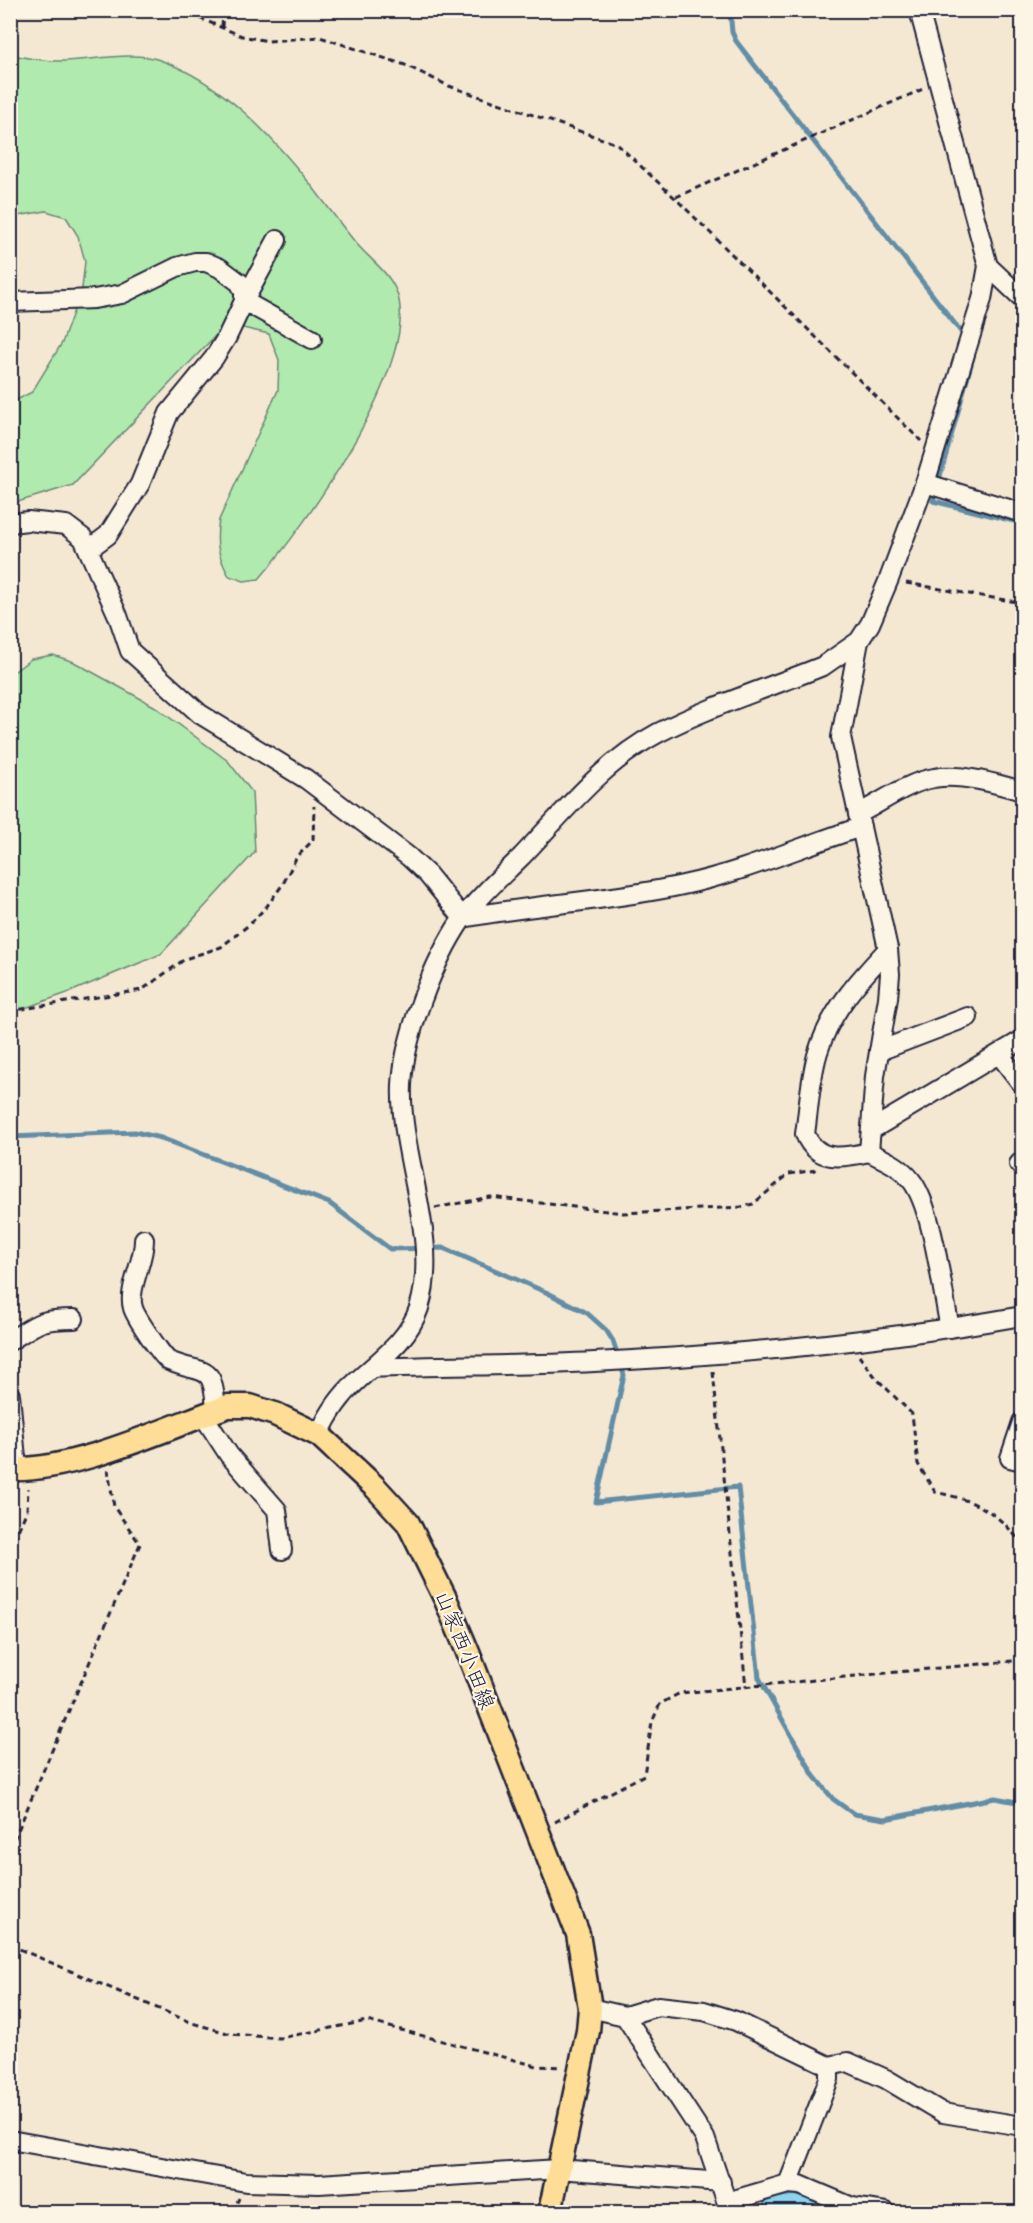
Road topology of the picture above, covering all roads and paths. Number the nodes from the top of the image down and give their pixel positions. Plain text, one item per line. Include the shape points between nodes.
1 (180, 10) edge
2 (224, 10) edge
3 (919, 10) edge
4 (222, 27) junction
5 (938, 82) junction
6 (675, 198) junction
7 (277, 240) dead end
8 (988, 266) junction
9 (1023, 298) edge
10 (244, 301) junction
11 (10, 302) edge
12 (312, 339) dead end
13 (934, 454) junction
14 (925, 483) junction
15 (1023, 513) edge
16 (10, 523) edge
17 (89, 549) junction
18 (889, 579) junction
19 (1023, 603) edge
20 (859, 641) junction
21 (315, 786) junction
22 (1023, 791) edge
23 (860, 821) junction
24 (463, 918) junction
25 (888, 949) junction
26 (10, 1011) edge
27 (968, 1017) dead end
28 (1023, 1040) edge
29 (879, 1051) junction
30 (999, 1054) junction
31 (1023, 1084) edge
32 (871, 1130) junction
33 (869, 1152) junction
34 (819, 1170) dead end
35 (419, 1213) junction
36 (144, 1239) dead end
37 (1021, 1318) edge
38 (74, 1319) dead end
39 (950, 1328) junction
40 (854, 1339) junction
41 (10, 1341) edge
42 (711, 1355) junction
43 (372, 1368) junction
44 (10, 1395) edge
45 (210, 1412) junction
46 (1023, 1422) edge
47 (319, 1435) junction
48 (105, 1450) junction
49 (1023, 1461) edge
50 (19, 1469) edge
51 (1023, 1544) edge
52 (10, 1549) edge
53 (282, 1551) dead end
54 (1023, 1660) edge
55 (746, 1687) junction
56 (537, 1831) junction
57 (10, 1849) edge
58 (10, 1945) edge
59 (590, 2008) junction
60 (626, 2016) junction
61 (829, 2066) junction
62 (581, 2068) junction
63 (1023, 2126) edge
64 (10, 2139) edge
65 (559, 2169) junction
66 (721, 2182) junction
67 (788, 2184) junction
68 (729, 2207) edge
69 (550, 2212) edge
70 (885, 2212) edge

1 - 4 path
2 - 4 path
3 - 5 street
4 - 6 path via 242,36 268,40 320,37 617,144
5 - 6 path
5 - 8 street
6 - 13 path
7 - 10 street
8 - 9 street
8 - 13 street via 982,299
10 - 11 street via 240,283 220,268 195,262 122,294
10 - 12 street
10 - 17 street via 214,358 169,413 140,484 108,535
13 - 14 street
14 - 15 street
14 - 18 street
16 - 17 street via 66,525 83,538
17 - 21 street via 130,651 200,714
18 - 19 path
18 - 20 street
20 - 23 street via 841,737
20 - 24 street via 823,666 658,733 613,762
21 - 24 street via 409,857
21 - 26 path via 313,840 267,906 235,938 221,947 184,958 142,990
22 - 23 street via 989,781 936,777 917,783
23 - 24 street via 746,867 686,885
23 - 25 street
24 - 35 street via 427,990 404,1066 402,1111
25 - 29 street via 888,998
25 - 33 street via 854,985 828,1026 814,1070 805,1134 809,1144 824,1155
27 - 29 street
28 - 30 street
29 - 32 street
30 - 31 street
30 - 32 street
32 - 33 street
33 - 39 street via 896,1165 924,1201
34 - 35 path via 789,1174 753,1204 741,1207 623,1213 490,1197
35 - 43 street via 424,1273 418,1308 402,1339
36 - 45 street via 133,1308 167,1360 202,1369 214,1385
37 - 39 street
38 - 41 street via 35,1323
39 - 40 street
40 - 42 street
40 - 51 path via 858,1355 912,1414 918,1464 935,1492 987,1508
42 - 43 street
42 - 55 path
43 - 47 street via 333,1406
44 - 50 street
45 - 47 main road, 山家西小田線 via 228,1406 250,1406
45 - 48 main road, 山家西小田線
45 - 53 street via 230,1455 277,1510
46 - 49 street via 1010,1458
47 - 56 main road, 山家西小田線 via 375,1486 408,1524 445,1598
48 - 50 main road, 山家西小田線 via 64,1463
48 - 57 path via 114,1507 140,1544
50 - 52 path via 27,1509
54 - 55 path
55 - 56 path via 680,1693 660,1704 652,1722 644,1775
56 - 59 main road, 山家西小田線 via 578,1934
58 - 62 path via 192,2023 231,2034 280,2038 367,2021 537,2066
59 - 60 street
59 - 62 main road, 山家西小田線
60 - 61 street via 658,2006 704,2011 736,2021
60 - 66 street via 705,2138
61 - 63 street via 848,2062 943,2113
61 - 67 street via 829,2079
62 - 65 main road, 山家西小田線
64 - 65 street via 246,2182 319,2184
65 - 66 street
65 - 69 main road, 山家西小田線
66 - 68 street
67 - 68 street
67 - 70 street via 800,2185 852,2207

